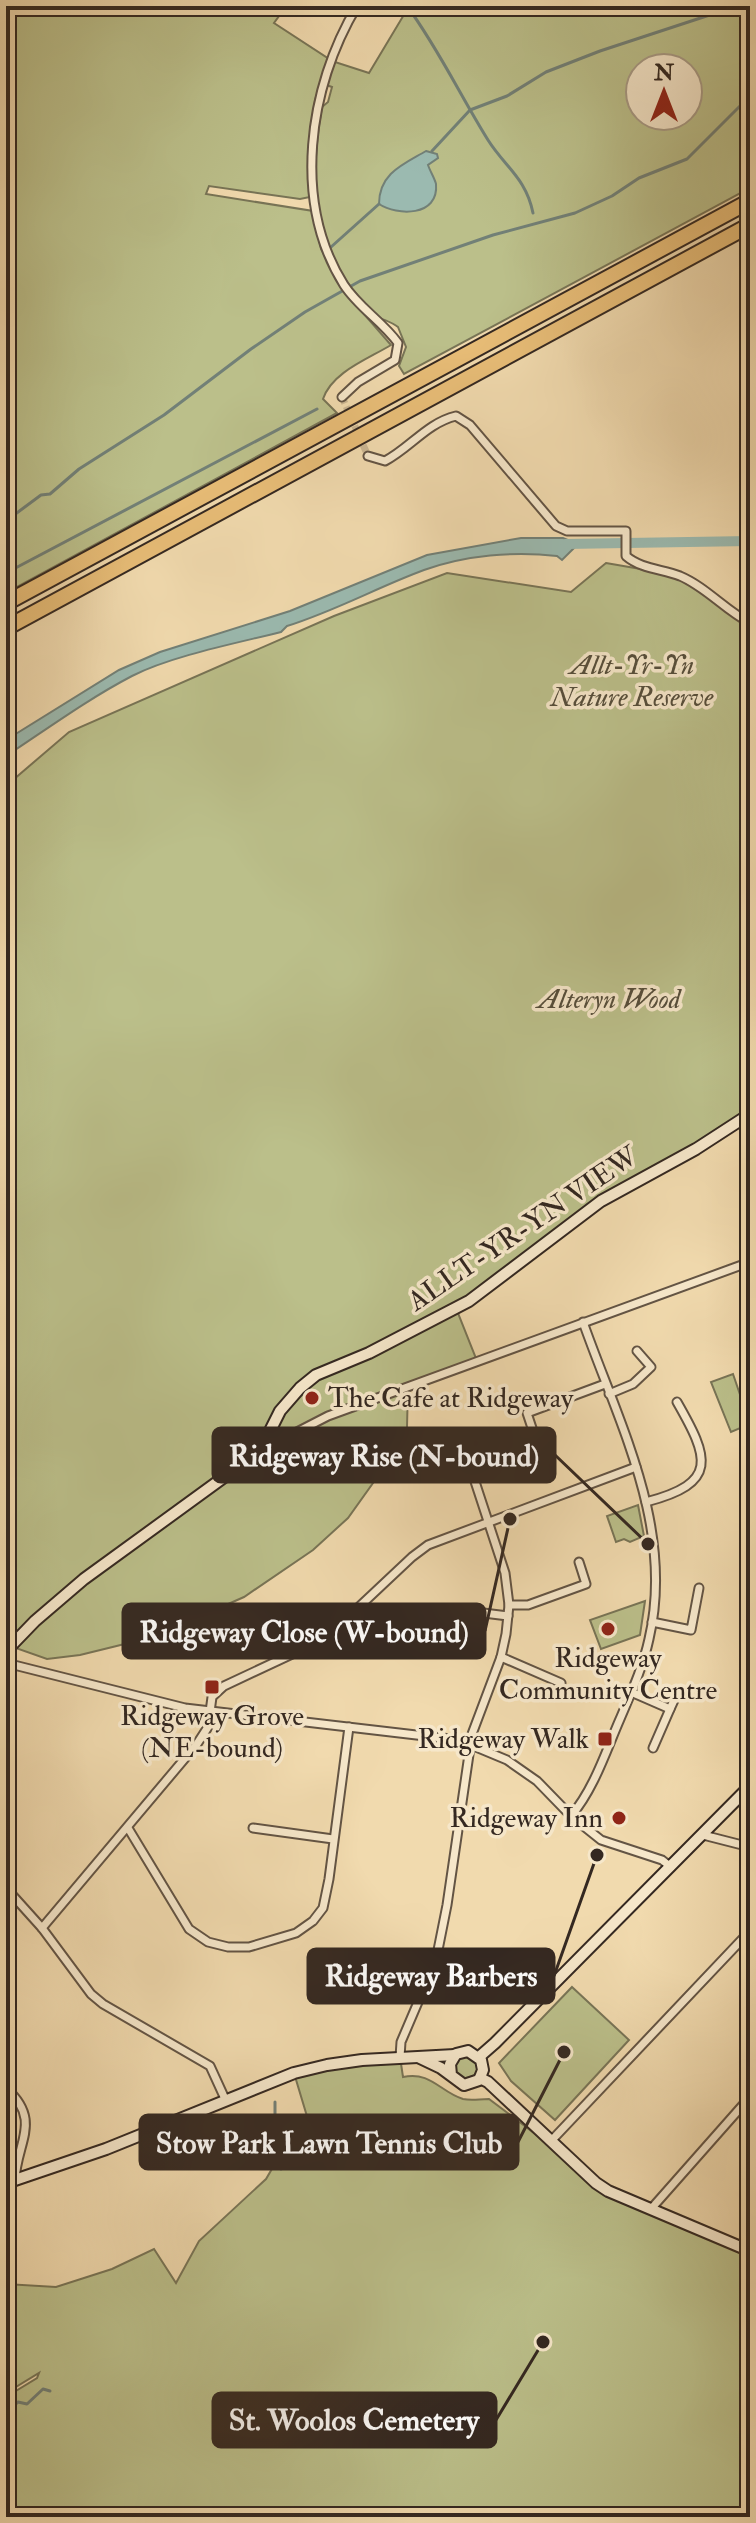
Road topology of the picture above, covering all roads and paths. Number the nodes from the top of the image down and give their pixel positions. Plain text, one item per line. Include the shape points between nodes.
1 (357, 6) edge
2 (750, 201) edge
3 (750, 225) edge
4 (342, 397) dead end
5 (368, 456) dead end
6 (6, 603) edge
7 (750, 623) edge
8 (6, 628) edge
9 (750, 1114) edge
10 (750, 1262) edge
11 (583, 1322) junction
12 (637, 1351) dead end
13 (605, 1384) junction
14 (609, 1394) junction
15 (677, 1402) dead end
16 (430, 1447) dead end
17 (260, 1451) junction
18 (541, 1455) dead end
19 (636, 1467) junction
20 (646, 1502) junction
21 (489, 1521) junction
22 (579, 1562) dead end
23 (699, 1588) dead end
24 (509, 1605) junction
25 (459, 1610) dead end
26 (508, 1616) junction
27 (652, 1622) junction
28 (6, 1651) edge
29 (501, 1657) junction
30 (6, 1660) edge
31 (561, 1683) dead end
32 (631, 1692) junction
33 (676, 1696) dead end
34 (670, 1709) junction
35 (210, 1711) junction
36 (349, 1727) junction
37 (471, 1744) junction
38 (653, 1748) dead end
39 (750, 1786) edge
40 (571, 1816) junction
41 (128, 1828) junction
42 (253, 1828) dead end
43 (703, 1835) junction
44 (333, 1839) junction
45 (750, 1847) edge
46 (671, 1867) junction
47 (6, 1889) edge
48 (42, 1928) junction
49 (750, 1931) edge
50 (455, 2055) junction
51 (400, 2057) junction
52 (419, 2057) junction
53 (479, 2057) junction
54 (451, 2075) junction
55 (480, 2078) junction
56 (6, 2088) edge
57 (750, 2097) edge
58 (226, 2101) junction
59 (552, 2140) junction
60 (11, 2182) edge
61 (651, 2209) junction
62 (750, 2251) edge

1 - 4 street via 321,96 312,158 314,205 323,245 343,283 398,343 395,360
2 - 6 highway
3 - 8 highway
5 - 7 street via 385,461 434,425 456,416 470,425 556,526 567,531 626,531 626,556 634,562 681,576
9 - 17 main road, ALLT-YR-YN VIEW via 601,1201 469,1301 316,1375 280,1411
10 - 11 street
11 - 13 street
11 - 17 street via 328,1416
12 - 14 street via 651,1367 633,1384
13 - 14 street
13 - 18 street via 527,1413
14 - 19 street
15 - 20 street via 701,1449 702,1462 697,1477 674,1495
16 - 21 street via 441,1451 463,1445
17 - 28 main road via 84,1579
19 - 20 street
19 - 21 street
20 - 27 street via 656,1551
21 - 24 street
21 - 35 street via 428,1545 345,1620 305,1648 224,1686 212,1697
22 - 24 street via 586,1584 528,1605
23 - 27 street via 691,1630
24 - 26 street
25 - 26 street
26 - 29 street
27 - 32 street
29 - 31 street
29 - 37 street
30 - 35 street
32 - 34 street
32 - 40 street
33 - 34 street
34 - 38 street
35 - 36 street
35 - 41 street via 208,1727 197,1744
36 - 37 street
36 - 44 street
37 - 40 street via 537,1781
37 - 51 street via 436,1960 401,2042
39 - 43 main road
40 - 46 street via 601,1840
41 - 44 street via 189,1929 228,1947 265,1944 313,1921 323,1908
41 - 48 street
42 - 44 street
43 - 45 street
43 - 46 main road
46 - 53 main road
47 - 48 street
48 - 58 street via 103,2004 210,2066
49 - 59 street
50 - 52 main road
50 - 53 main road via 468,2051
50 - 54 main road
51 - 52 main road
51 - 58 main road via 294,2073
52 - 54 main road
53 - 55 main road
54 - 55 main road via 464,2085
55 - 59 main road
56 - 60 street via 23,2109 27,2126
57 - 61 street
58 - 60 main road
59 - 61 main road via 596,2183
61 - 62 main road

